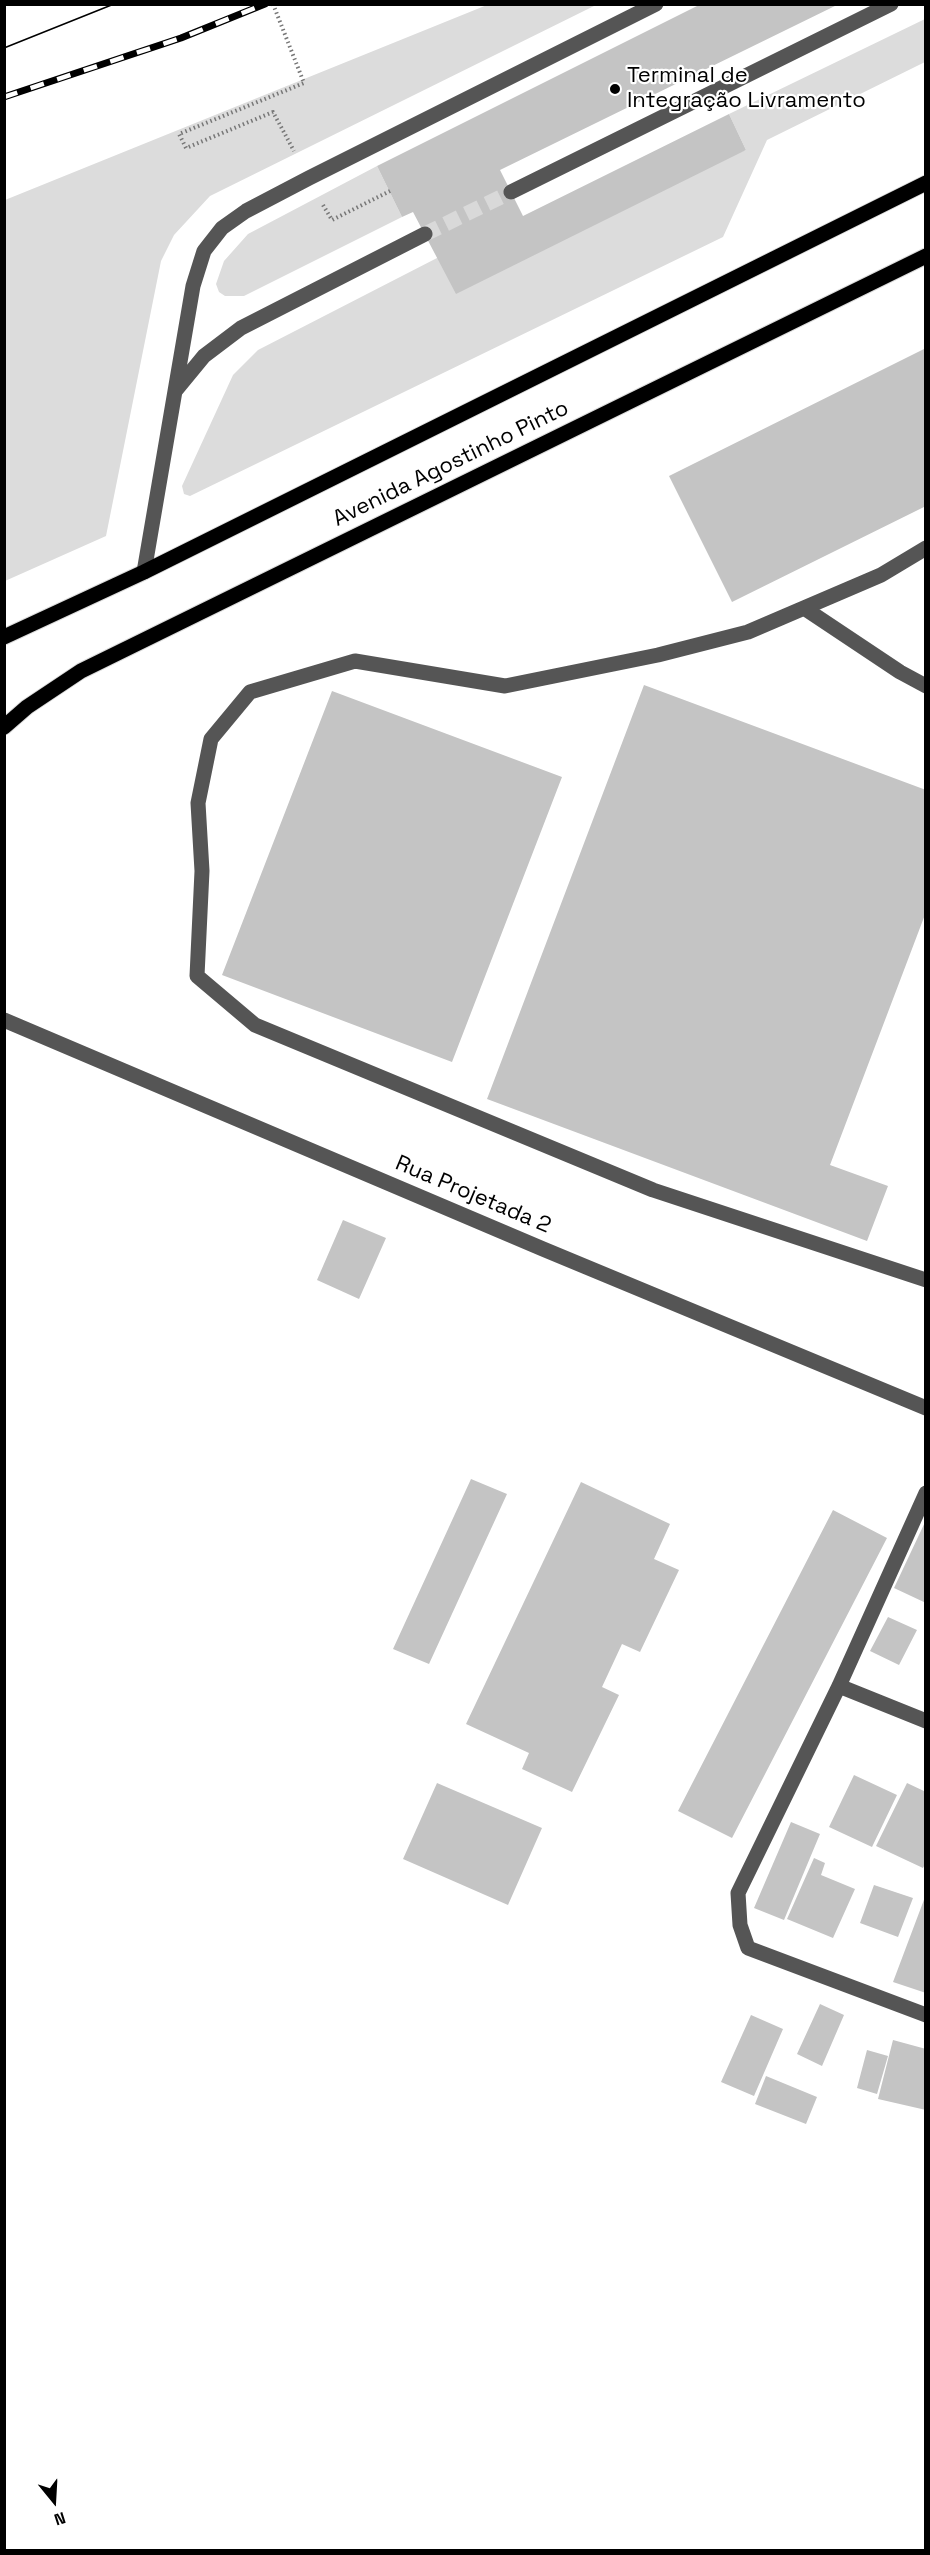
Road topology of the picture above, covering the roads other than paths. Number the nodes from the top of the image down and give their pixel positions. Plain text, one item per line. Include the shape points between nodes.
1 (656, 4) edge
2 (891, 4) edge
3 (926, 183) edge
4 (511, 192) tunnel mouth
5 (425, 234) tunnel mouth
6 (926, 256) edge
7 (174, 392) junction
8 (926, 548) edge
9 (144, 572) junction
10 (804, 608) junction
11 (4, 637) edge
12 (926, 686) edge
13 (4, 727) edge
14 (4, 1020) edge
15 (926, 1280) edge
16 (926, 1408) edge
17 (926, 1493) edge
18 (839, 1686) junction
19 (926, 1721) edge
20 (926, 2015) edge

1 - 7 street via 298,184 222,228 204,251 193,286
2 - 4 street
3 - 9 main road, Avenida Agostinho Pinto
5 - 7 street via 241,328 204,356
6 - 13 main road, Avenida Agostinho Pinto via 81,670
7 - 9 street
8 - 10 street via 881,575
9 - 11 main road, Avenida Agostinho Pinto
10 - 12 street
10 - 15 street via 748,632 505,686 355,661 250,692 211,739 198,803 202,871 197,976 255,1025 653,1190
14 - 16 street, Rua Projetada 2
17 - 18 street
18 - 19 street
18 - 20 street via 738,1893 740,1925 748,1948

